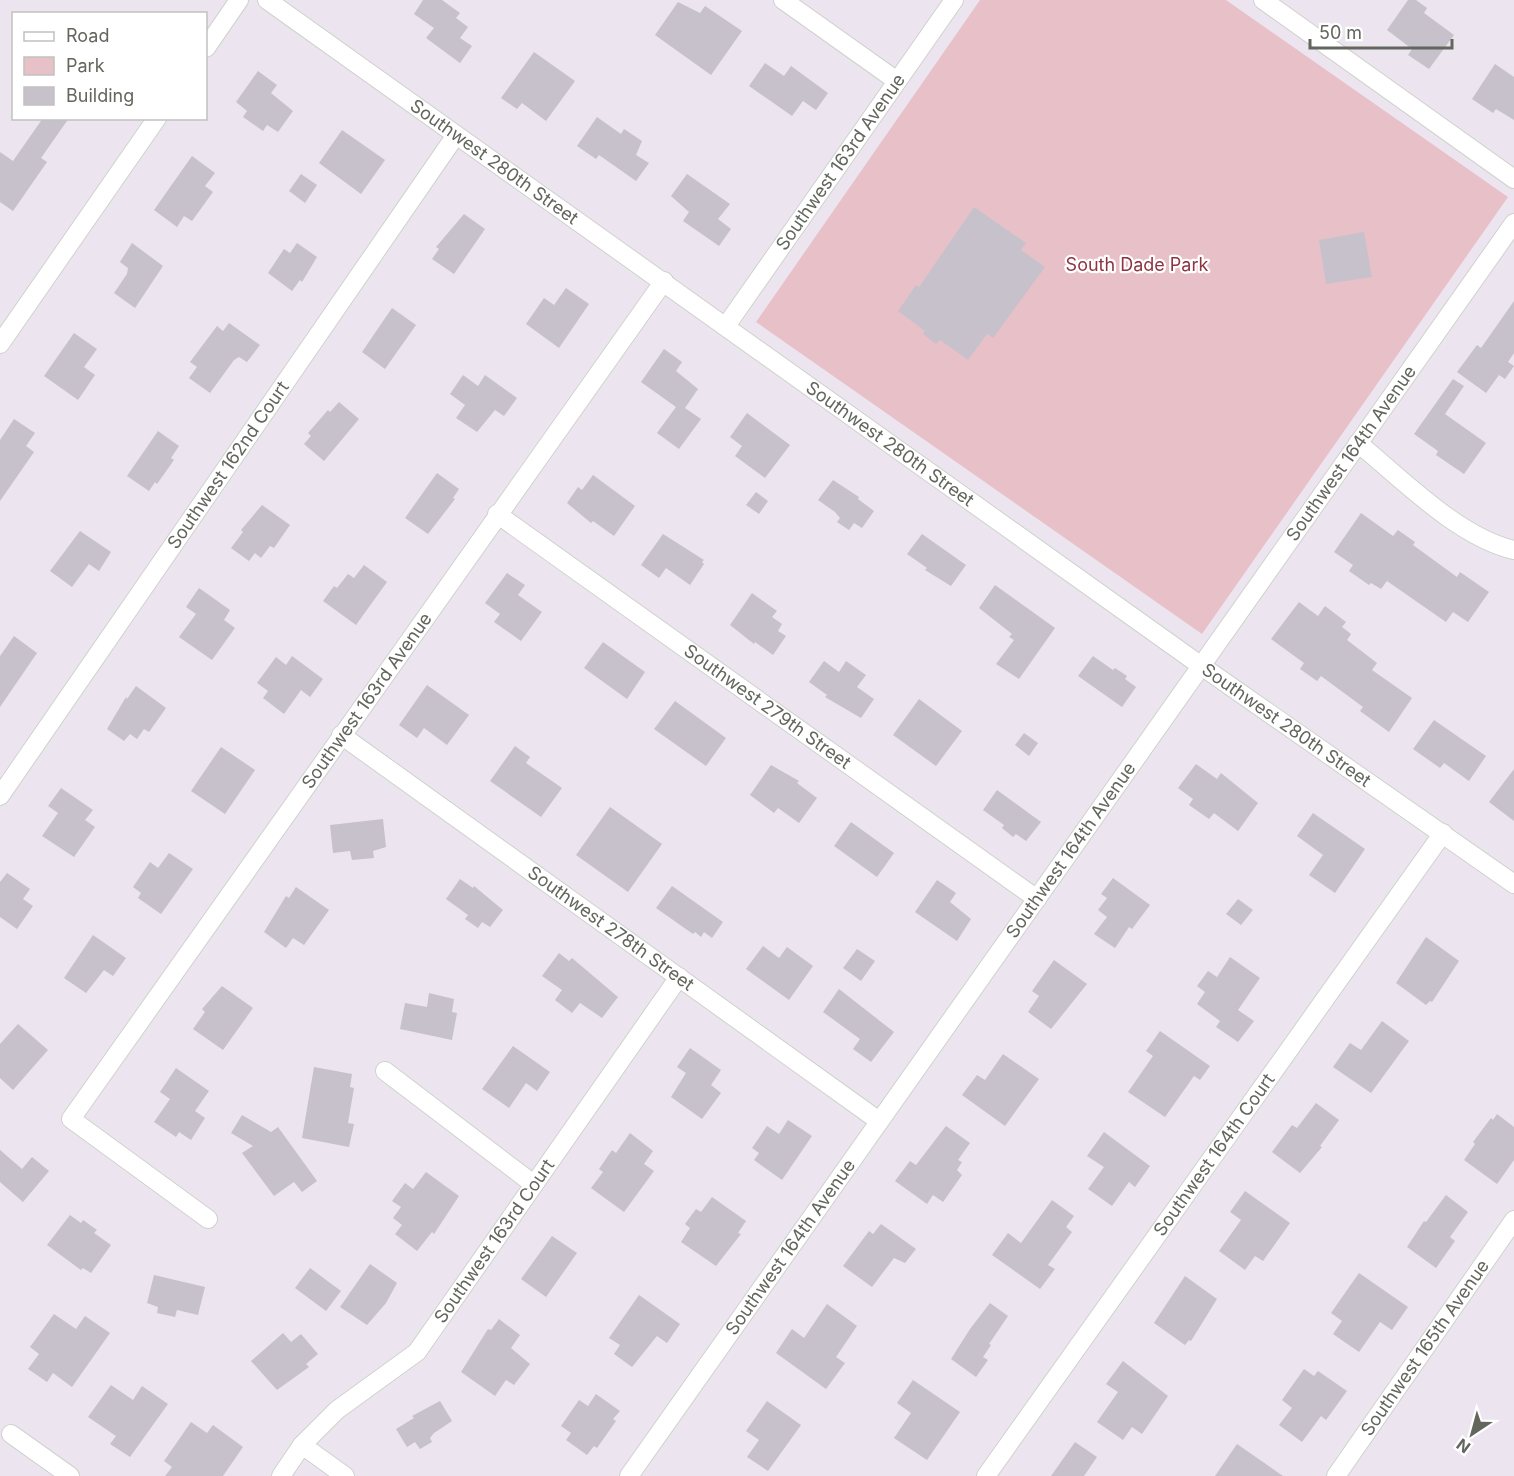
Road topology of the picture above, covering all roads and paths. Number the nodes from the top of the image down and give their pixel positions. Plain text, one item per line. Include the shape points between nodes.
1 (239, 0) edge
2 (267, 0) edge
3 (783, 0) edge
4 (954, 0) edge
5 (1263, 0) edge
6 (207, 47) edge
7 (897, 81) junction
8 (156, 120) edge
9 (456, 135) junction
10 (1514, 179) edge
11 (1514, 223) edge
12 (664, 281) junction
13 (726, 326) junction
14 (0, 344) edge
15 (1358, 443) junction
16 (497, 514) junction
17 (1514, 550) edge
18 (1200, 665) junction
19 (341, 735) junction
20 (0, 796) edge
21 (1443, 833) junction
22 (1514, 884) edge
23 (1037, 899) junction
24 (679, 977) junction
25 (385, 1071) dead end
26 (879, 1121) junction
27 (532, 1183) junction
28 (208, 1219) dead end
29 (1514, 1220) edge
30 (10, 1434) dead end
31 (303, 1445) junction
32 (70, 1476) edge
33 (281, 1476) edge
34 (345, 1476) edge
35 (629, 1476) edge
36 (986, 1476) edge
37 (1336, 1476) edge

1 - 6 street
2 - 9 street, Southwest 280th Street
3 - 7 street
4 - 7 street, Southwest 163rd Avenue
5 - 10 street
7 - 13 street, Southwest 163rd Avenue
8 - 14 street
9 - 12 street, Southwest 280th Street
9 - 20 street, Southwest 162nd Court
11 - 15 street, Southwest 164th Avenue
12 - 13 street, Southwest 280th Street
12 - 16 street, Southwest 163rd Avenue
13 - 18 street, Southwest 280th Street
15 - 17 street via 1454,522 1499,547
15 - 18 street, Southwest 164th Avenue
16 - 19 street, Southwest 163rd Avenue
16 - 23 street, Southwest 279th Street
18 - 21 street, Southwest 280th Street
18 - 23 street, Southwest 164th Avenue
19 - 24 street, Southwest 278th Street
19 - 28 street, Southwest 163rd Avenue via 71,1119
21 - 22 street, Southwest 280th Street
21 - 36 street, Southwest 164th Court
23 - 26 street, Southwest 164th Avenue
24 - 26 street, Southwest 278th Street
24 - 27 street, Southwest 163rd Court
25 - 27 street
26 - 35 street, Southwest 164th Avenue
27 - 31 street, Southwest 163rd Court via 417,1352 337,1410
29 - 37 street, Southwest 165th Avenue
30 - 32 street
31 - 33 street, Southwest 163rd Court
31 - 34 street

